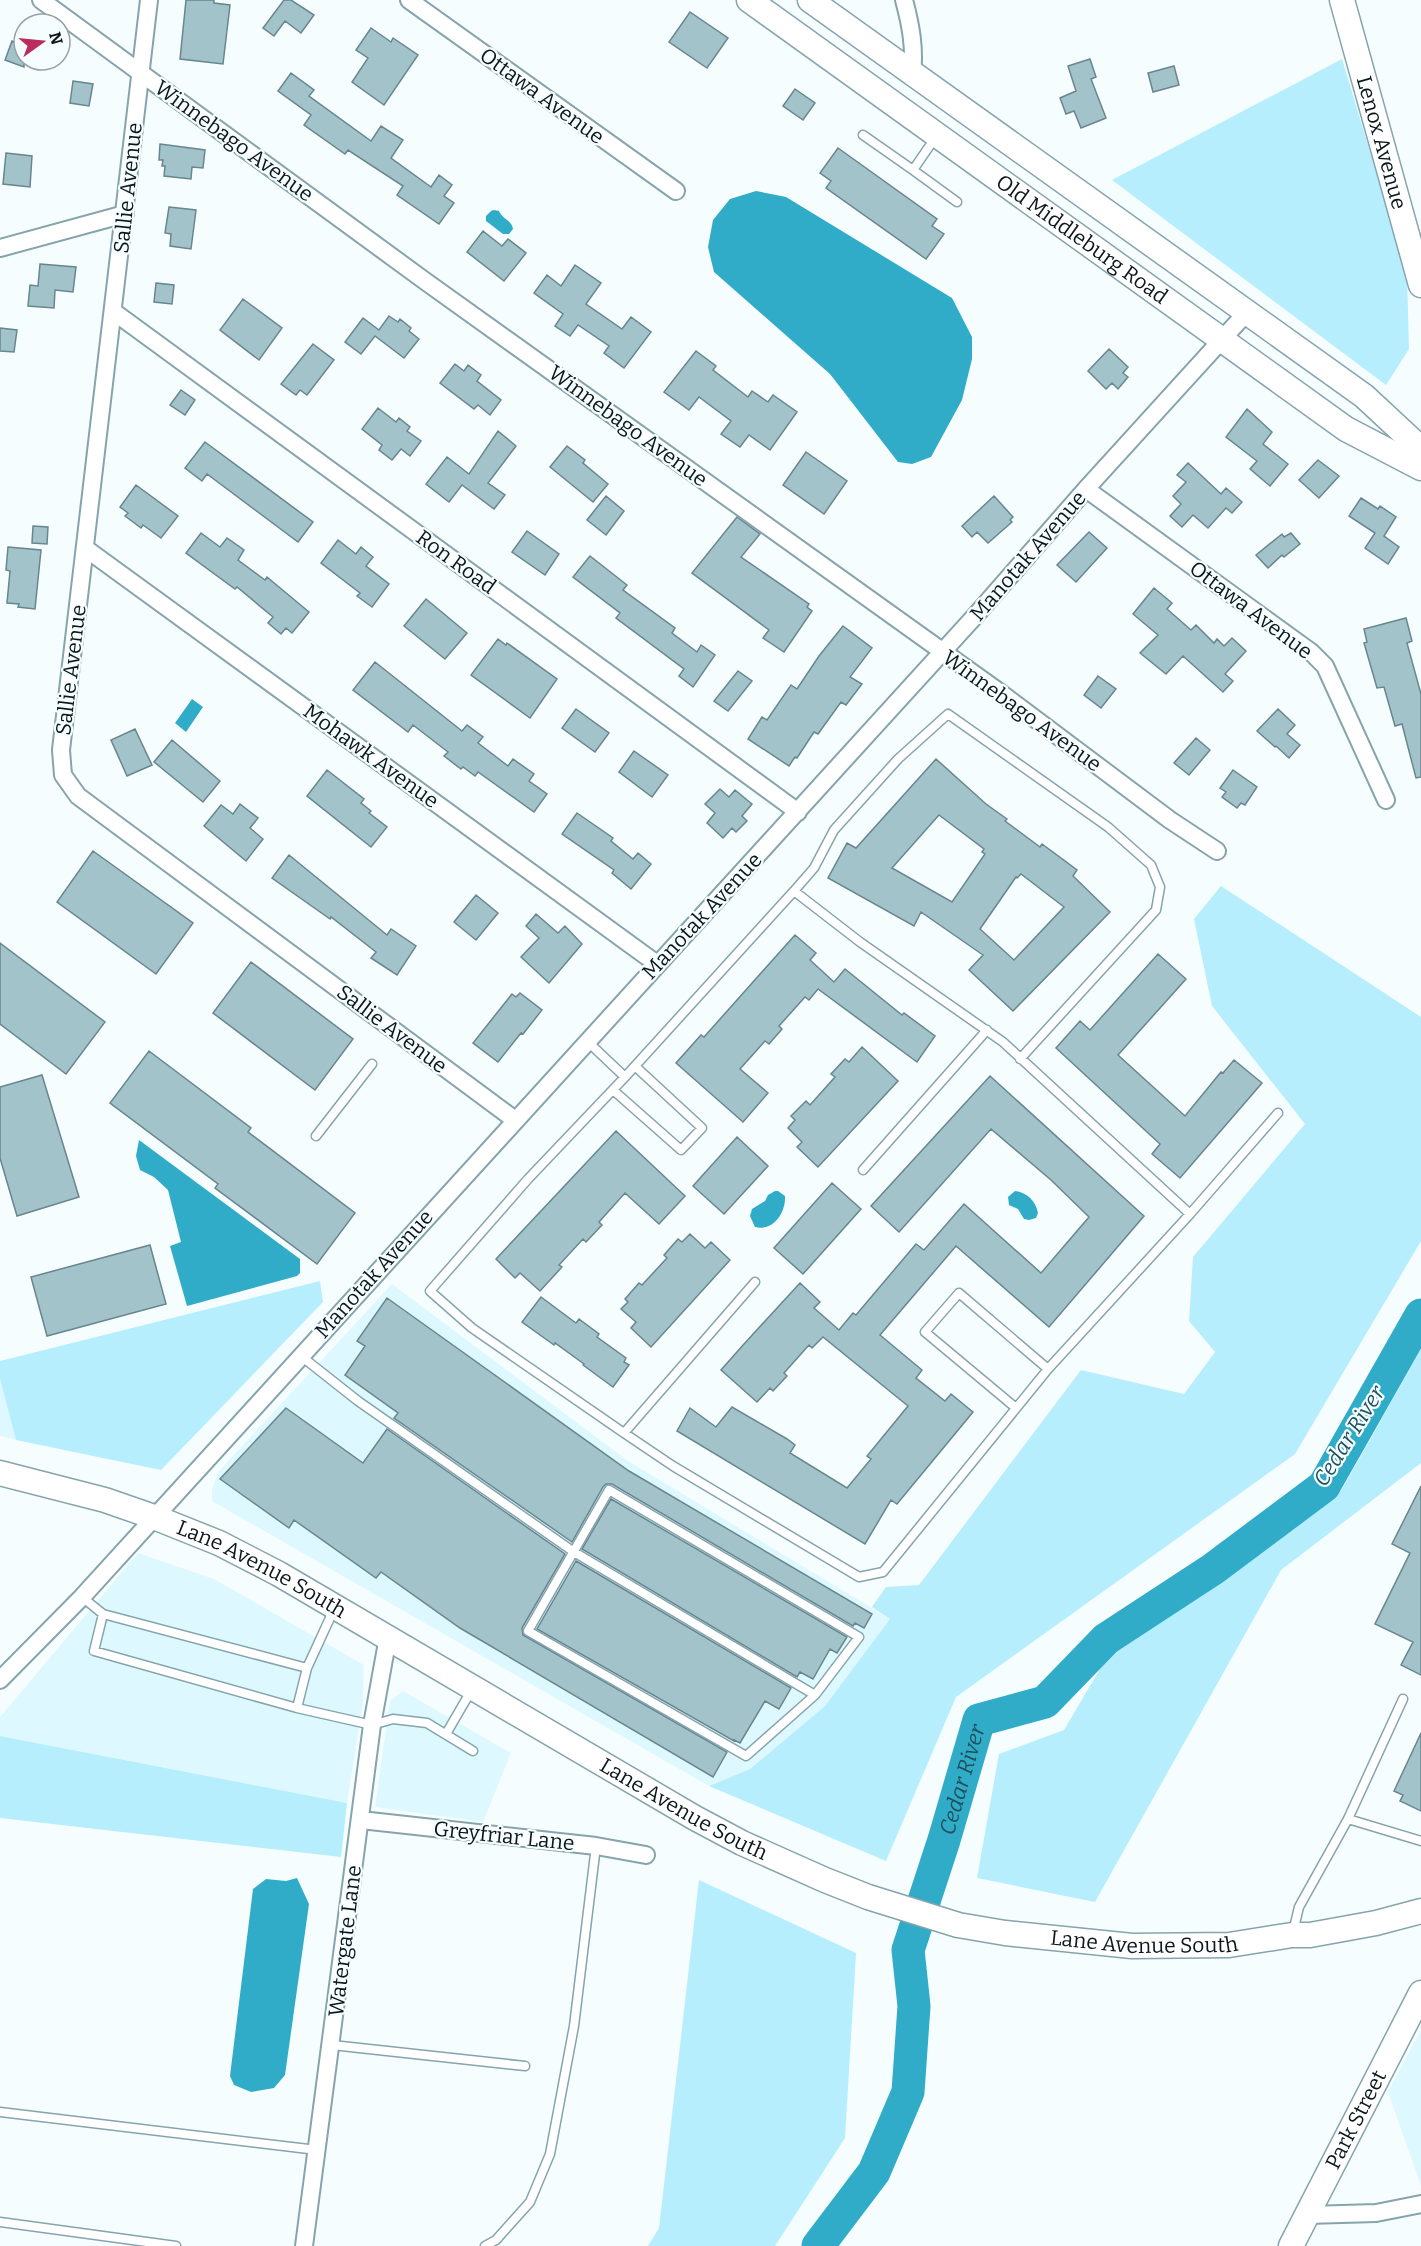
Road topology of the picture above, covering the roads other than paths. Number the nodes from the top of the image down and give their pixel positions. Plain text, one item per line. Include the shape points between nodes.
1 (41, 0) edge
2 (148, 0) edge
3 (409, 0) edge
4 (749, 0) edge
5 (810, 0) edge
6 (904, 0) edge
7 (1342, 0) edge
8 (140, 72) junction
9 (912, 75) junction
10 (910, 116) junction
11 (862, 135) dead end
12 (938, 135) junction
13 (913, 170) junction
14 (676, 191) dead end
15 (957, 202) dead end
16 (125, 214) junction
17 (0, 248) edge
18 (1421, 285) edge
19 (114, 312) junction
20 (1247, 312) junction
21 (1223, 340) junction
22 (1421, 448) edge
23 (1421, 468) edge
24 (1086, 489) junction
25 (85, 548) junction
26 (942, 652) junction
27 (1386, 800) dead end
28 (798, 812) junction
29 (1217, 851) dead end
30 (794, 891) junction
31 (657, 964) junction
32 (987, 1030) junction
33 (587, 1041) junction
34 (1020, 1059) junction
35 (372, 1064) dead end
36 (636, 1067) junction
37 (625, 1077) junction
38 (613, 1090) junction
39 (1278, 1113) dead end
40 (515, 1120) junction
41 (316, 1136) dead end
42 (863, 1170) dead end
43 (1190, 1214) junction
44 (755, 1282) dead end
45 (300, 1356) junction
46 (1048, 1369) junction
47 (1016, 1408) junction
48 (624, 1433) junction
49 (0, 1473) edge
50 (154, 1517) junction
51 (574, 1552) junction
52 (82, 1597) junction
53 (335, 1607) junction
54 (103, 1614) junction
55 (388, 1637) junction
56 (307, 1668) junction
57 (0, 1680) edge
58 (473, 1687) junction
59 (815, 1695) junction
60 (1402, 1699) dead end
61 (297, 1708) junction
62 (372, 1725) junction
63 (446, 1734) junction
64 (473, 1750) dead end
65 (1348, 1819) junction
66 (361, 1820) junction
67 (1421, 1841) edge
68 (596, 1846) junction
69 (646, 1855) dead end
70 (1421, 1911) edge
71 (1293, 1935) junction
72 (1421, 1993) edge
73 (332, 2045) junction
74 (525, 2066) dead end
75 (0, 2112) edge
76 (317, 2150) junction
77 (1421, 2204) edge
78 (1307, 2215) junction
79 (0, 2222) edge
80 (176, 2246) edge
81 (304, 2246) edge
82 (485, 2246) edge
83 (1291, 2246) edge

1 - 8 street, Winnebago Avenue
2 - 8 street, Sallie Avenue
3 - 14 street, Ottawa Avenue
4 - 10 main road, Old Middleburg Road
5 - 9 main road, Old Middleburg Road
6 - 9 street via 913,37
7 - 18 main road, Lenox Avenue
8 - 16 street, Sallie Avenue
8 - 26 street, Winnebago Avenue
9 - 10 main road
9 - 20 main road, Old Middleburg Road
10 - 12 main road, Old Middleburg Road
11 - 13 lane
12 - 13 lane
12 - 21 main road, Old Middleburg Road
13 - 15 lane
16 - 17 street
16 - 19 street, Sallie Avenue
19 - 25 street, Sallie Avenue
19 - 28 street, Ron Road
20 - 21 street, Manotak Avenue
20 - 22 main road, Old Middleburg Road via 1364,396
21 - 23 main road, Old Middleburg Road via 1346,429
21 - 24 street, Manotak Avenue
24 - 26 street, Manotak Avenue
24 - 27 street, Ottawa Avenue via 1325,666
25 - 31 street, Mohawk Avenue
25 - 40 street, Sallie Avenue via 61,750 63,775 78,796
26 - 28 street, Manotak Avenue
26 - 29 street, Winnebago Avenue
28 - 31 street, Manotak Avenue
30 - 32 lane
30 - 34 lane via 814,868 834,830 898,759 948,714 1108,827 1151,865 1160,887 1156,910
30 - 36 lane
31 - 33 street, Manotak Avenue
32 - 34 lane
32 - 42 lane
33 - 37 lane
33 - 40 street, Manotak Avenue
34 - 43 lane
35 - 41 lane
36 - 37 lane
36 - 38 lane via 702,1128 681,1150
37 - 38 lane
38 - 48 lane via 430,1291 472,1328
39 - 43 lane
40 - 45 street, Manotak Avenue
43 - 46 lane
44 - 48 lane
45 - 50 street, Manotak Avenue
45 - 51 lane
46 - 47 lane
46 - 47 lane via 959,1293 926,1332
47 - 48 lane via 883,1572 859,1577
49 - 50 main road, Lane Avenue South
50 - 52 street, Manotak Avenue
50 - 53 main road, Lane Avenue South via 219,1543
51 - 59 lane
51 - 59 lane via 609,1490 859,1637
51 - 59 lane via 528,1631 746,1756
52 - 54 lane
52 - 57 street, Manotak Avenue
53 - 55 main road, Lane Avenue South
53 - 56 lane
54 - 56 lane
54 - 61 lane via 94,1651
55 - 58 main road, Lane Avenue South
55 - 62 street, Watergate Lane
56 - 61 lane
58 - 63 lane
58 - 71 main road, Lane Avenue South via 733,1838 868,1897 958,1925 1132,1946 1229,1945
60 - 65 lane
61 - 62 lane
62 - 63 lane via 393,1719 427,1723
62 - 66 street, Watergate Lane
63 - 64 lane
65 - 67 lane
65 - 71 lane via 1299,1907
66 - 68 street, Greyfriar Lane
66 - 73 street, Watergate Lane
68 - 69 street, Greyfriar Lane
68 - 82 lane via 574,2026 550,2154 530,2202 496,2240
70 - 71 main road, Lane Avenue South via 1365,1925
72 - 78 main road, Park Street
73 - 74 lane
73 - 76 street, Watergate Lane
75 - 76 lane
76 - 81 street, Watergate Lane
77 - 78 street via 1376,2213
78 - 83 main road, Park Street
79 - 80 lane

